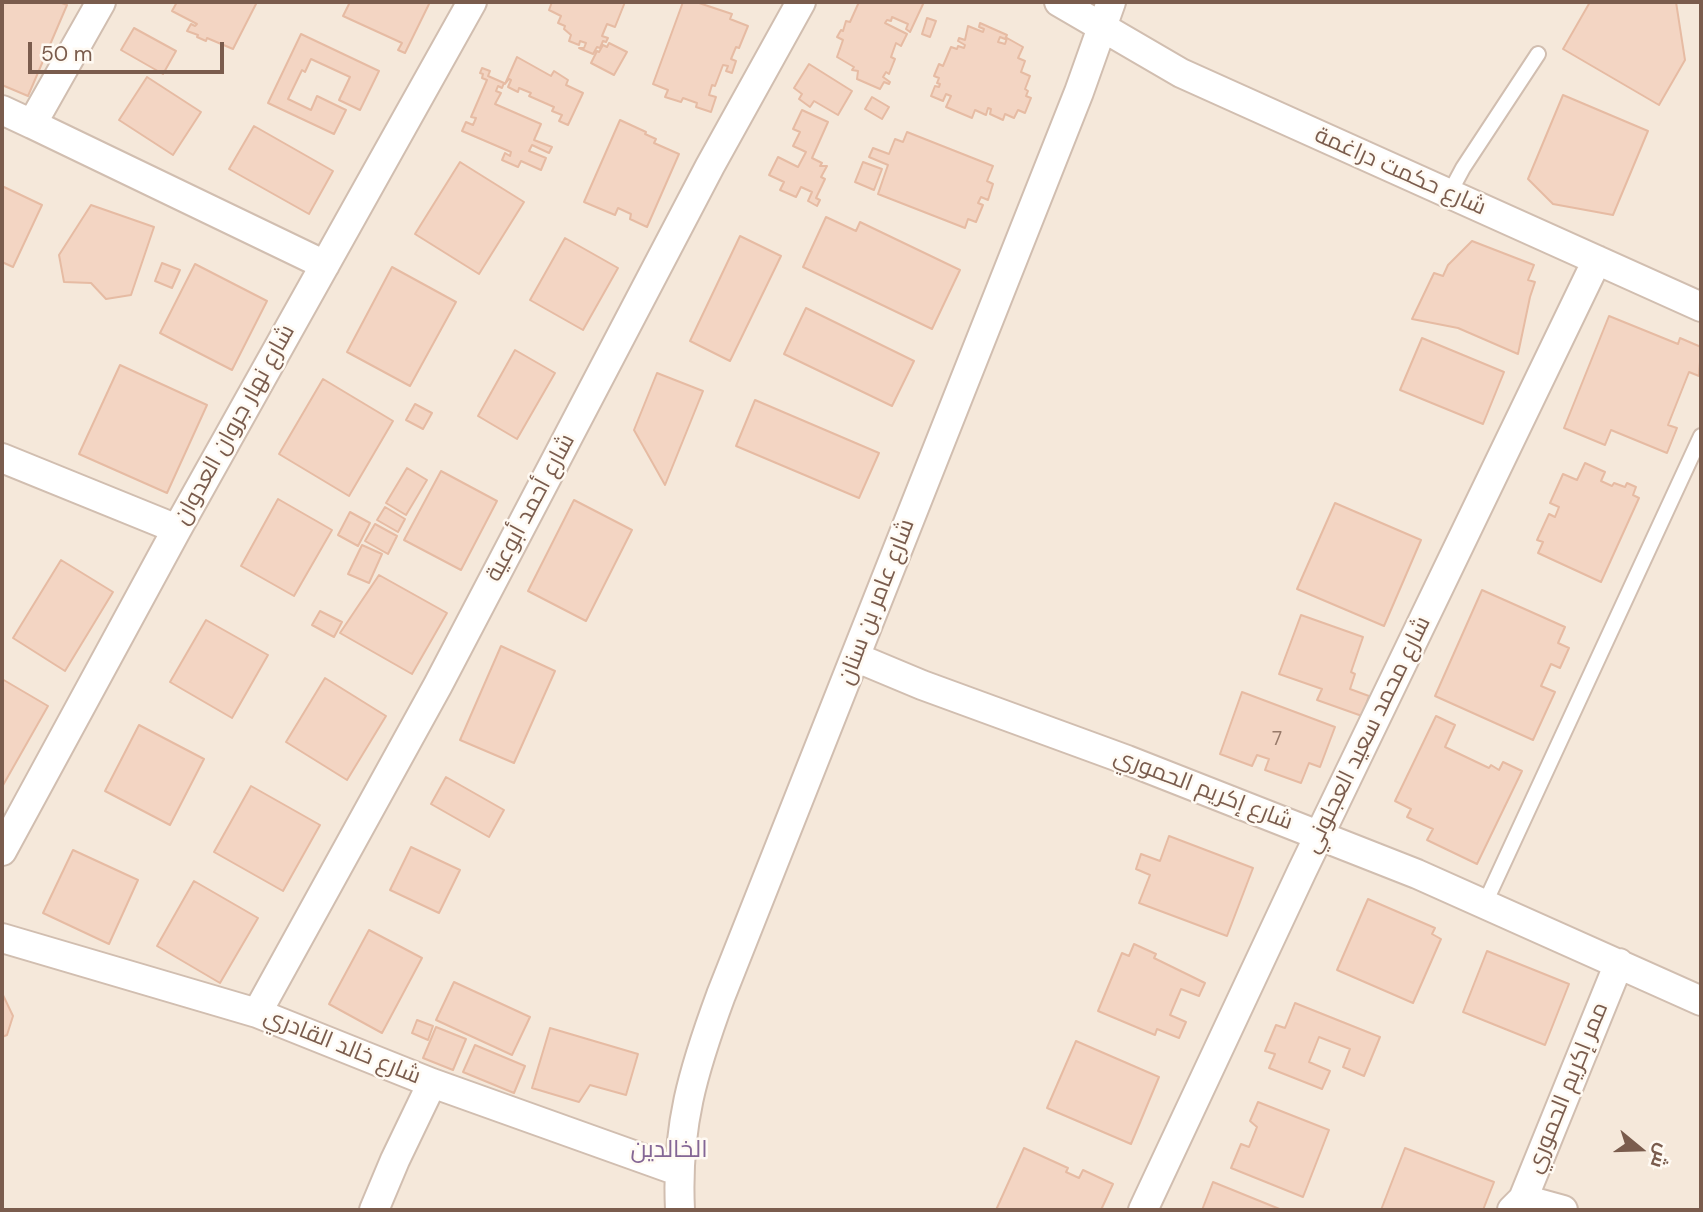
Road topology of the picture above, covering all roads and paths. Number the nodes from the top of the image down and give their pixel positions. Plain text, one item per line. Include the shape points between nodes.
1 (101, 2) edge
2 (472, 2) edge
3 (800, 2) edge
4 (1059, 2) edge
5 (1111, 2) edge
6 (1102, 29) junction
7 (1538, 54) dead end
8 (2, 110) edge
9 (32, 124) junction
10 (1450, 194) junction
11 (1597, 260) junction
12 (325, 265) junction
13 (1701, 307) edge
14 (1701, 436) edge
15 (2, 458) edge
16 (177, 529) junction
17 (855, 657) junction
18 (1320, 836) junction
19 (2, 851) edge
20 (1485, 903) junction
21 (2, 938) edge
22 (1619, 963) junction
23 (1701, 1001) edge
24 (257, 1013) junction
25 (432, 1083) junction
26 (678, 1171) junction
27 (1517, 1205) edge
28 (374, 1210) edge
29 (680, 1210) edge
30 (1143, 1210) edge
31 (1563, 1210) edge

1 - 9 street
2 - 12 street, شارع نهار جروان العدوان
3 - 24 street, شارع أحمد أبوعية via 438,685
4 - 6 street, شارع حكمت دراغمة
5 - 6 street, شارع عامر بن سنان
6 - 10 street, شارع حكمت دراغمة via 1181,73
6 - 17 street, شارع عامر بن سنان
7 - 10 lane
8 - 9 street
9 - 12 street
10 - 11 street, شارع حكمت دراغمة
11 - 13 street, شارع حكمت دراغمة
11 - 18 street, شارع محمد سعيد العجلوني
12 - 16 street, شارع نهار جروان العدوان
14 - 20 lane
15 - 16 street
16 - 19 street, شارع نهار جروان العدوان
17 - 18 street, شارع إكريم الحموري
17 - 26 street, شارع عامر بن سنان via 697,1061
18 - 20 street, شارع إكريم الحموري
18 - 30 street, شارع محمد سعيد العجلوني
20 - 22 street, شارع إكريم الحموري
21 - 24 street, شارع خالد القادري
22 - 23 street, شارع إكريم الحموري
22 - 27 street, ممر إكريم الحموري
24 - 25 street, شارع خالد القادري
25 - 26 street, شارع خالد القادري
25 - 28 street
26 - 29 street, شارع عامر بن سنان
27 - 31 street

